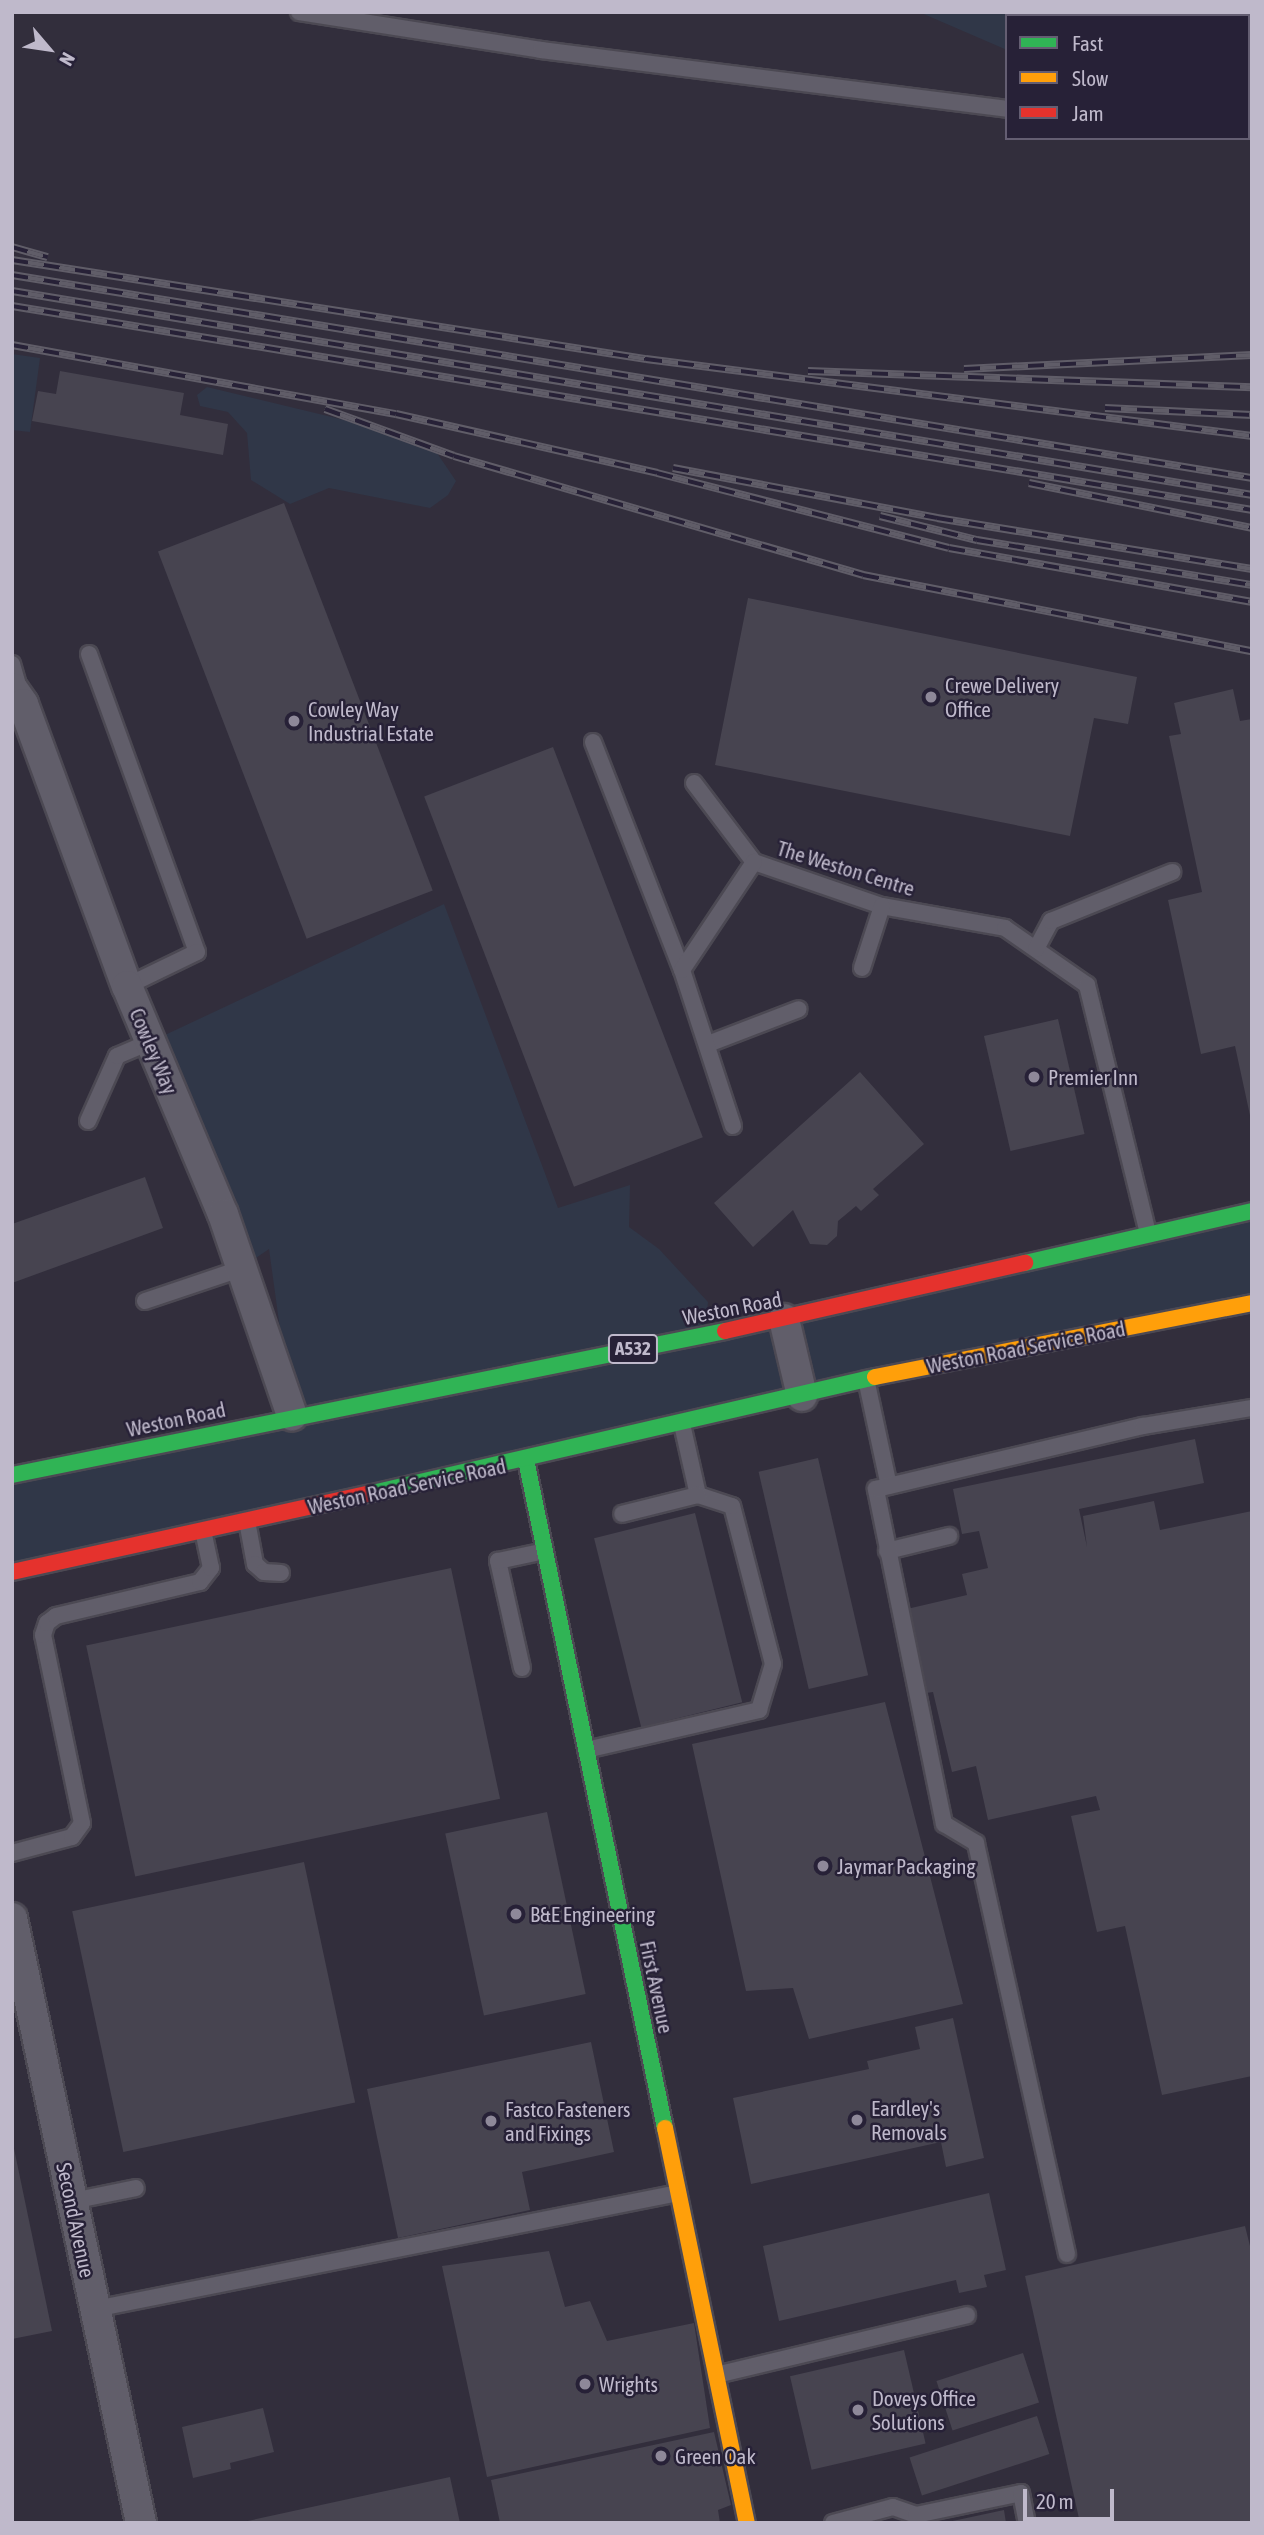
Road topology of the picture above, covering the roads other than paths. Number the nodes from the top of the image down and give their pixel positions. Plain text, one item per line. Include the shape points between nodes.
1 (299, 12) edge
2 (1005, 109) edge
3 (89, 654) dead end
4 (12, 664) edge
5 (18, 696) edge
6 (593, 742) dead end
7 (694, 783) dead end
8 (754, 862) junction
9 (1172, 872) dead end
10 (882, 906) junction
11 (1036, 949) junction
12 (862, 968) dead end
13 (682, 970) junction
14 (127, 986) junction
15 (800, 1009) dead end
16 (150, 1042) junction
17 (708, 1044) junction
18 (88, 1121) dead end
19 (733, 1126) dead end
20 (1252, 1212) edge
21 (1148, 1233) junction
22 (240, 1269) junction
23 (145, 1301) dead end
24 (1252, 1303) edge
25 (784, 1319) junction
26 (866, 1379) junction
27 (802, 1396) junction
28 (1252, 1408) edge
29 (292, 1416) junction
30 (682, 1424) junction
31 (526, 1461) junction
32 (12, 1475) edge
33 (888, 1486) junction
34 (698, 1495) junction
35 (622, 1514) dead end
36 (247, 1521) junction
37 (203, 1531) junction
38 (949, 1536) dead end
39 (545, 1551) junction
40 (887, 1551) junction
41 (12, 1572) edge
42 (281, 1573) dead end
43 (522, 1668) dead end
44 (586, 1750) junction
45 (12, 1853) edge
46 (12, 1918) edge
47 (136, 2188) dead end
48 (678, 2193) junction
49 (72, 2201) junction
50 (1067, 2255) dead end
51 (95, 2309) junction
52 (967, 2315) dead end
53 (716, 2375) junction
54 (141, 2523) edge
55 (747, 2523) edge
56 (833, 2523) edge
57 (1027, 2523) edge

1 - 2 lane via 541,50
3 - 14 lane via 197,952
4 - 5 lane
5 - 14 street, Cowley Way
6 - 13 lane
7 - 8 lane, The Weston Centre
8 - 10 lane, The Weston Centre
8 - 13 lane
9 - 11 lane via 1051,921
10 - 11 lane, The Weston Centre via 1005,928
10 - 12 lane
11 - 21 lane, The Weston Centre via 1087,985
13 - 17 lane
14 - 16 street, Cowley Way
15 - 17 lane
16 - 18 lane via 117,1055
16 - 22 street, Cowley Way via 223,1214
17 - 19 lane
20 - 21 street, Weston Road / A532
21 - 25 street, Weston Road / A532
22 - 23 lane
22 - 29 street, Cowley Way
24 - 26 street, Weston Road Service Road
25 - 27 street
25 - 29 street, Weston Road / A532
26 - 27 street, Weston Road Service Road
26 - 33 lane
27 - 30 street, Weston Road Service Road
28 - 33 lane via 1143,1426
29 - 32 street, Weston Road / A532
30 - 31 street, Weston Road Service Road
30 - 34 lane
31 - 36 street, Weston Road Service Road
31 - 39 street, First Avenue
33 - 40 lane via 876,1489
34 - 35 lane
34 - 44 lane via 732,1506 773,1664 759,1710
36 - 37 street, Weston Road Service Road
36 - 42 lane via 255,1564 264,1572
37 - 41 street, Weston Road Service Road
37 - 45 lane via 212,1568 200,1582 56,1616 47,1623 43,1635 82,1823 72,1837
38 - 40 lane
39 - 43 lane via 498,1561
39 - 44 street, First Avenue
40 - 50 lane via 943,1824 976,1843
44 - 48 street, First Avenue
46 - 49 street, Second Avenue
47 - 49 lane
48 - 51 lane
48 - 53 street, First Avenue
49 - 51 street, Second Avenue
51 - 54 street, Second Avenue
52 - 53 lane
53 - 55 street, First Avenue
56 - 57 lane via 893,2507 916,2515 1021,2493

